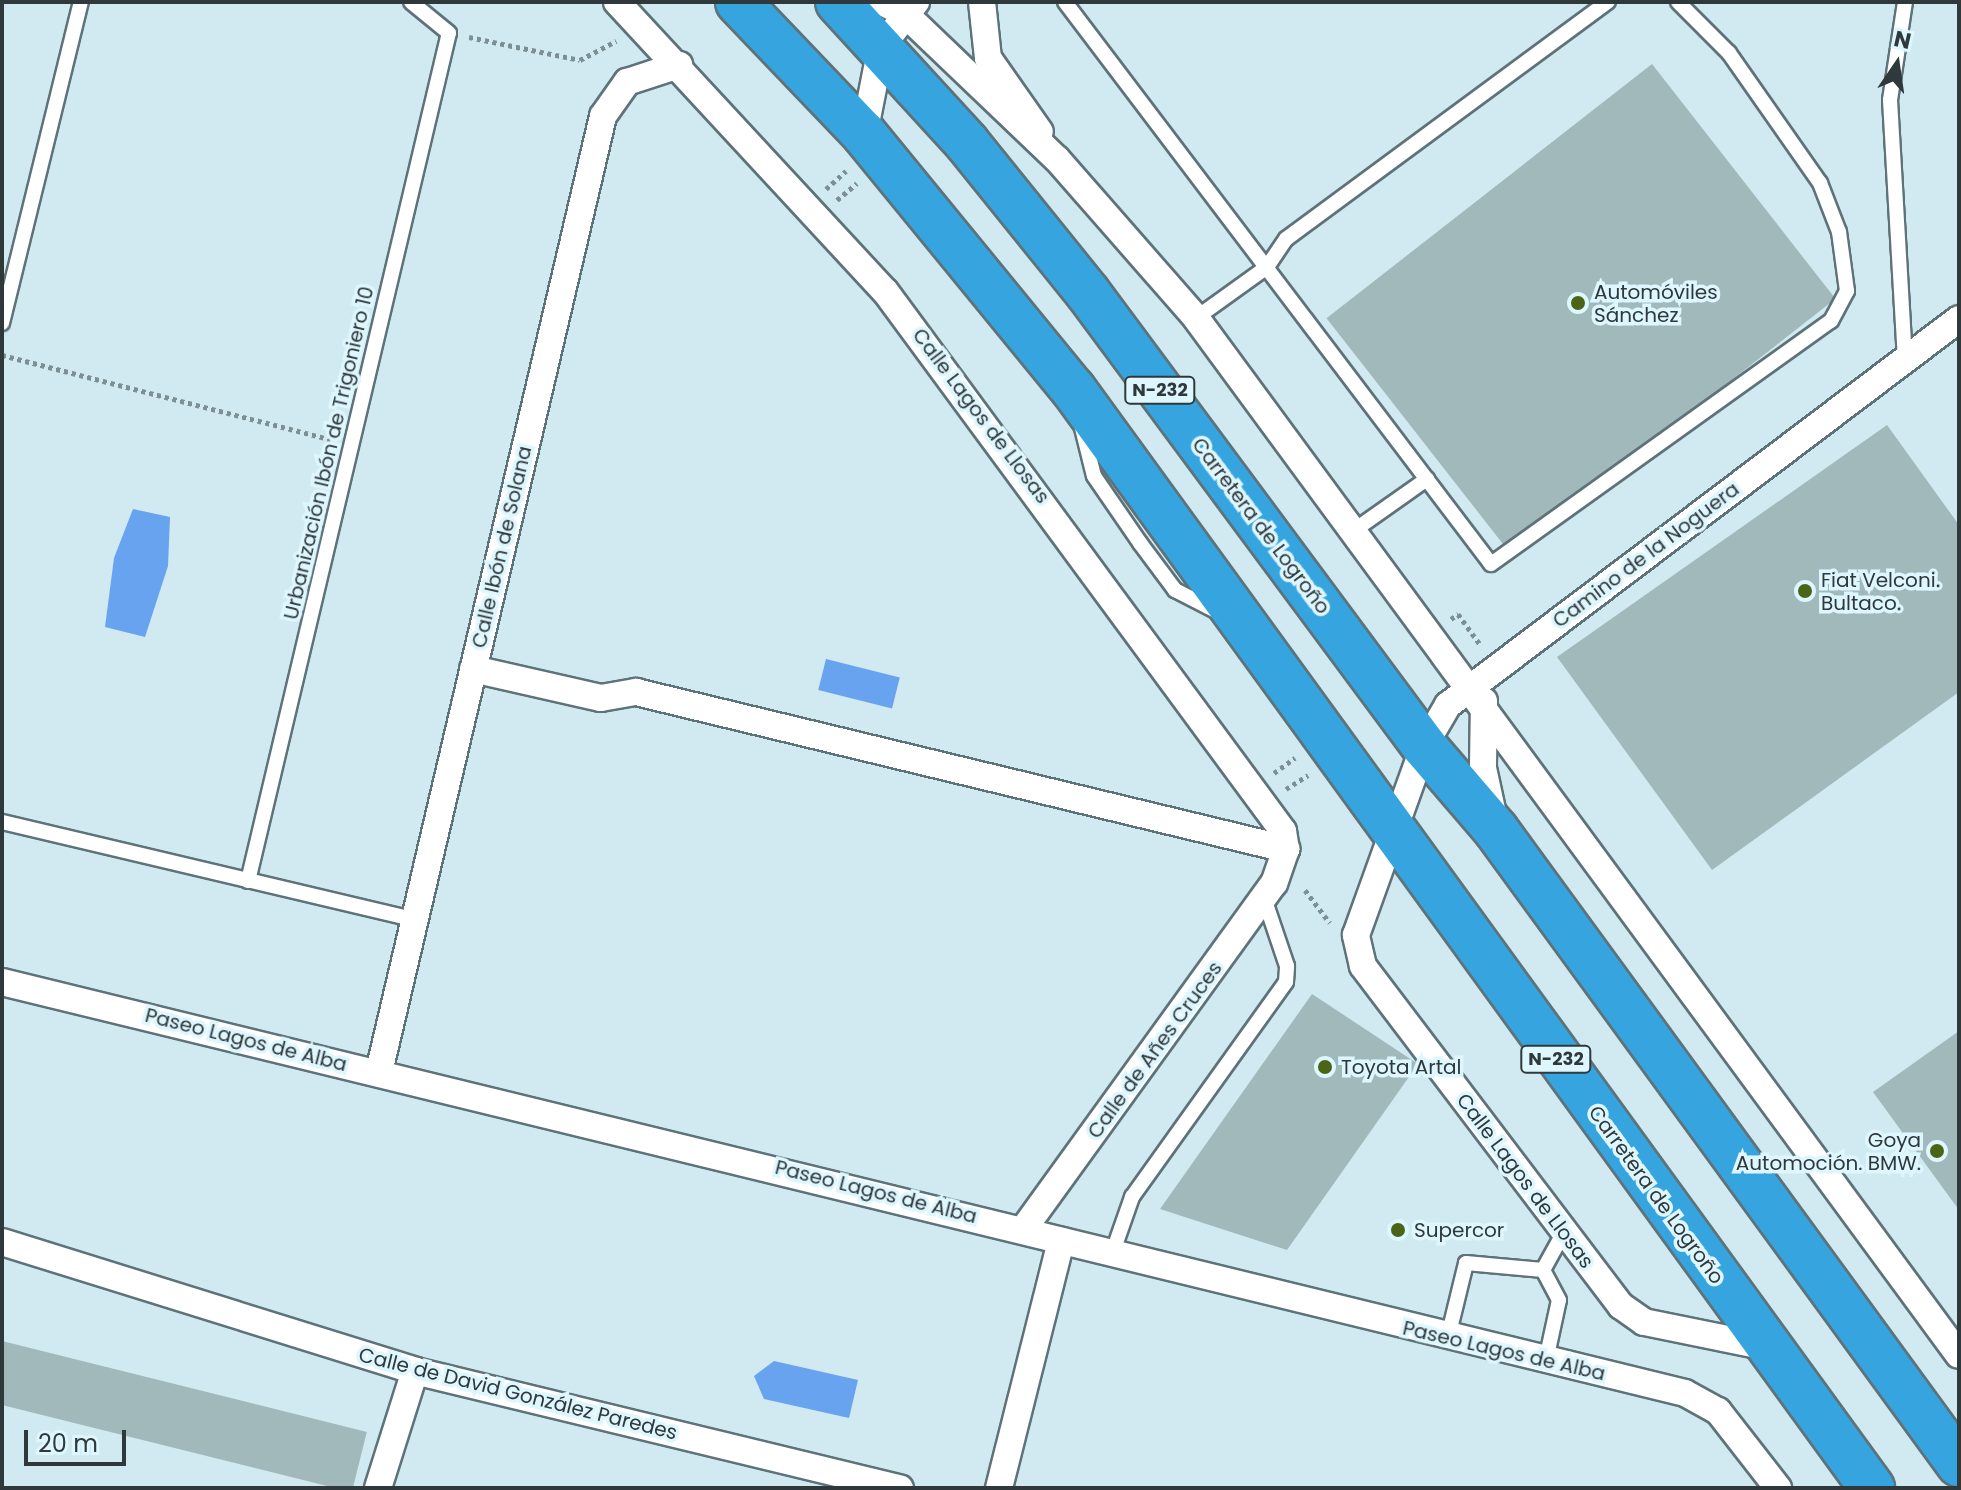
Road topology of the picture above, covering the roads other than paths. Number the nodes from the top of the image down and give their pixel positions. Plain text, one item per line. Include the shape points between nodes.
1 (81, 2) edge
2 (411, 2) edge
3 (617, 2) edge
4 (738, 2) edge
5 (838, 2) edge
6 (982, 2) edge
7 (1065, 2) edge
8 (1608, 2) edge
9 (1678, 2) edge
10 (1905, 2) edge
11 (896, 16) edge
12 (679, 65) junction
13 (864, 134) junction
14 (1057, 159) junction
15 (1267, 267) junction
16 (1196, 318) junction
17 (1959, 319) edge
18 (2, 323) edge
19 (1905, 358) junction
20 (1427, 479) junction
21 (1356, 529) junction
22 (473, 669) junction
23 (1478, 694) junction
24 (1424, 746) junction
25 (2, 822) edge
26 (1496, 830) junction
27 (1394, 838) junction
28 (1284, 859) junction
29 (248, 881) junction
30 (1264, 898) junction
31 (415, 920) junction
32 (2, 982) edge
33 (379, 1072) junction
34 (1024, 1228) junction
35 (1564, 1232) junction
36 (1061, 1241) junction
37 (2, 1242) edge
38 (1111, 1257) junction
39 (1543, 1270) junction
40 (1448, 1337) junction
41 (1767, 1347) junction
42 (1959, 1355) edge
43 (1546, 1360) junction
44 (415, 1371) junction
45 (1959, 1464) edge
46 (834, 1480) edge
47 (378, 1488) edge
48 (900, 1488) edge
49 (999, 1488) edge
50 (1778, 1488) edge
51 (1872, 1488) edge

1 - 18 lane
2 - 29 lane, Urbanización Ibón de Trigoniero 10 via 449,33
3 - 12 street, Calle Lagos de Llosas
4 - 13 highway, Carretera de Logroño / N-232
5 - 11 highway, Carretera de Logroño / N-232
6 - 14 street via 988,58
7 - 15 lane
8 - 15 lane via 1286,239
9 - 20 lane via 1729,53 1820,183 1839,232 1847,291 1831,321 1491,564
10 - 19 lane via 1890,100
11 - 13 street
11 - 14 street, Carretera de Logroño
11 - 24 highway, Carretera de Logroño / N-232 via 1088,293
12 - 22 street, Calle Ibón de Solana via 627,82 603,116
12 - 28 street, Calle Lagos de Llosas via 810,203 981,414 1277,816
13 - 27 highway, Carretera de Logroño / N-232 via 1073,389
14 - 16 street, Carretera de Logroño
15 - 16 lane
15 - 20 lane
16 - 21 street, Carretera de Logroño
17 - 19 street, Camino de la Noguera
19 - 23 street, Camino de la Noguera
20 - 21 lane
21 - 23 street, Carretera de Logroño
22 - 28 street via 601,698 636,692
22 - 31 street, Calle Ibón de Solana
23 - 24 street, Camino de la Noguera via 1448,705
23 - 26 street, Carretera de Logroño via 1483,768
23 - 42 street, Carretera de Logroño
24 - 26 highway, Carretera de Logroño / N-232
24 - 27 street, Camino de la Noguera
25 - 29 lane
26 - 45 highway, Carretera de Logroño / N-232
27 - 35 street, Calle Lagos de Llosas via 1361,913 1356,950
27 - 41 highway, Carretera de Logroño / N-232
28 - 30 street, Calle de Añes Cruces
29 - 31 lane
30 - 34 street, Calle de Añes Cruces
30 - 38 lane via 1287,966 1286,982 1132,1197
31 - 33 street, Calle Ibón de Solana
32 - 33 street, Paseo Lagos de Alba
33 - 34 street, Paseo Lagos de Alba
34 - 36 street, Paseo Lagos de Alba
35 - 39 lane
35 - 41 street, Calle Lagos de Llosas via 1630,1315
36 - 38 street, Paseo Lagos de Alba
36 - 49 street
37 - 44 street, Calle de David González Paredes
38 - 40 street, Paseo Lagos de Alba
39 - 40 lane via 1466,1263
39 - 43 lane via 1559,1300
40 - 43 street, Paseo Lagos de Alba
41 - 51 highway, Carretera de Logroño / N-232
43 - 50 street, Paseo Lagos de Alba via 1697,1397 1736,1432
44 - 46 street, Calle de David González Paredes
44 - 47 street
46 - 48 street, Calle de David González Paredes

